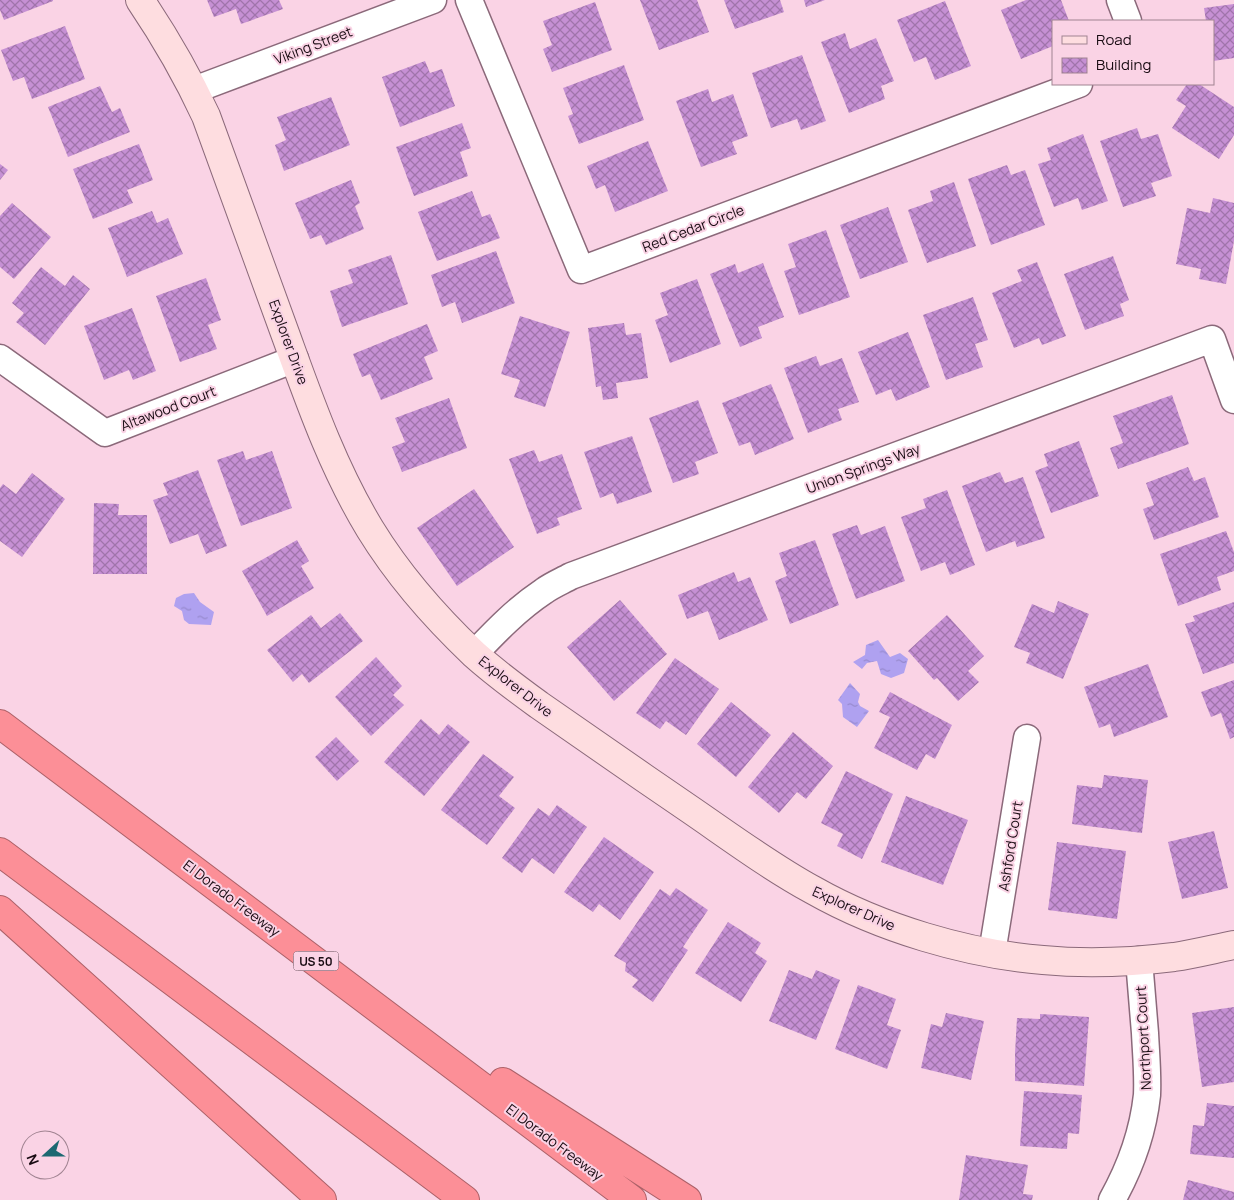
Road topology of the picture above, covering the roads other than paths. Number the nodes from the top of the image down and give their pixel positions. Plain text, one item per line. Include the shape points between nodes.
1 (140, 0) edge
2 (433, 0) edge
3 (469, 0) edge
4 (1120, 0) edge
5 (1128, 20) edge
6 (1076, 85) edge
7 (194, 90) junction
8 (0, 358) edge
9 (295, 359) junction
10 (1234, 400) edge
11 (474, 654) junction
12 (0, 724) edge
13 (1028, 738) dead end
14 (0, 852) edge
15 (0, 910) edge
16 (1234, 946) edge
17 (992, 953) junction
18 (1139, 960) junction
19 (328, 971) junction
20 (322, 1200) edge
21 (465, 1200) edge
22 (632, 1200) edge
23 (687, 1200) edge
24 (1112, 1200) edge

1 - 7 street, Explorer Drive
2 - 7 street, Viking Street
3 - 6 street, Red Cedar Circle via 581,270
4 - 5 street
7 - 9 street, Explorer Drive
8 - 9 street, Altawood Court via 105,432
9 - 11 street, Explorer Drive via 340,474 370,529 427,605
10 - 11 street, Union Springs Way via 1212,339 571,576 521,607
11 - 17 street, Explorer Drive via 539,705 761,859 813,891 869,917 926,938
12 - 19 highway, El Dorado Freeway / US 50
13 - 17 street, Ashford Court
14 - 21 highway
15 - 20 highway
16 - 18 street, Explorer Drive
17 - 18 street, Explorer Drive via 1072,962
18 - 24 street, Northport Court via 1147,1066 1146,1095 1134,1153
19 - 22 highway, El Dorado Freeway / US 50
19 - 23 highway

